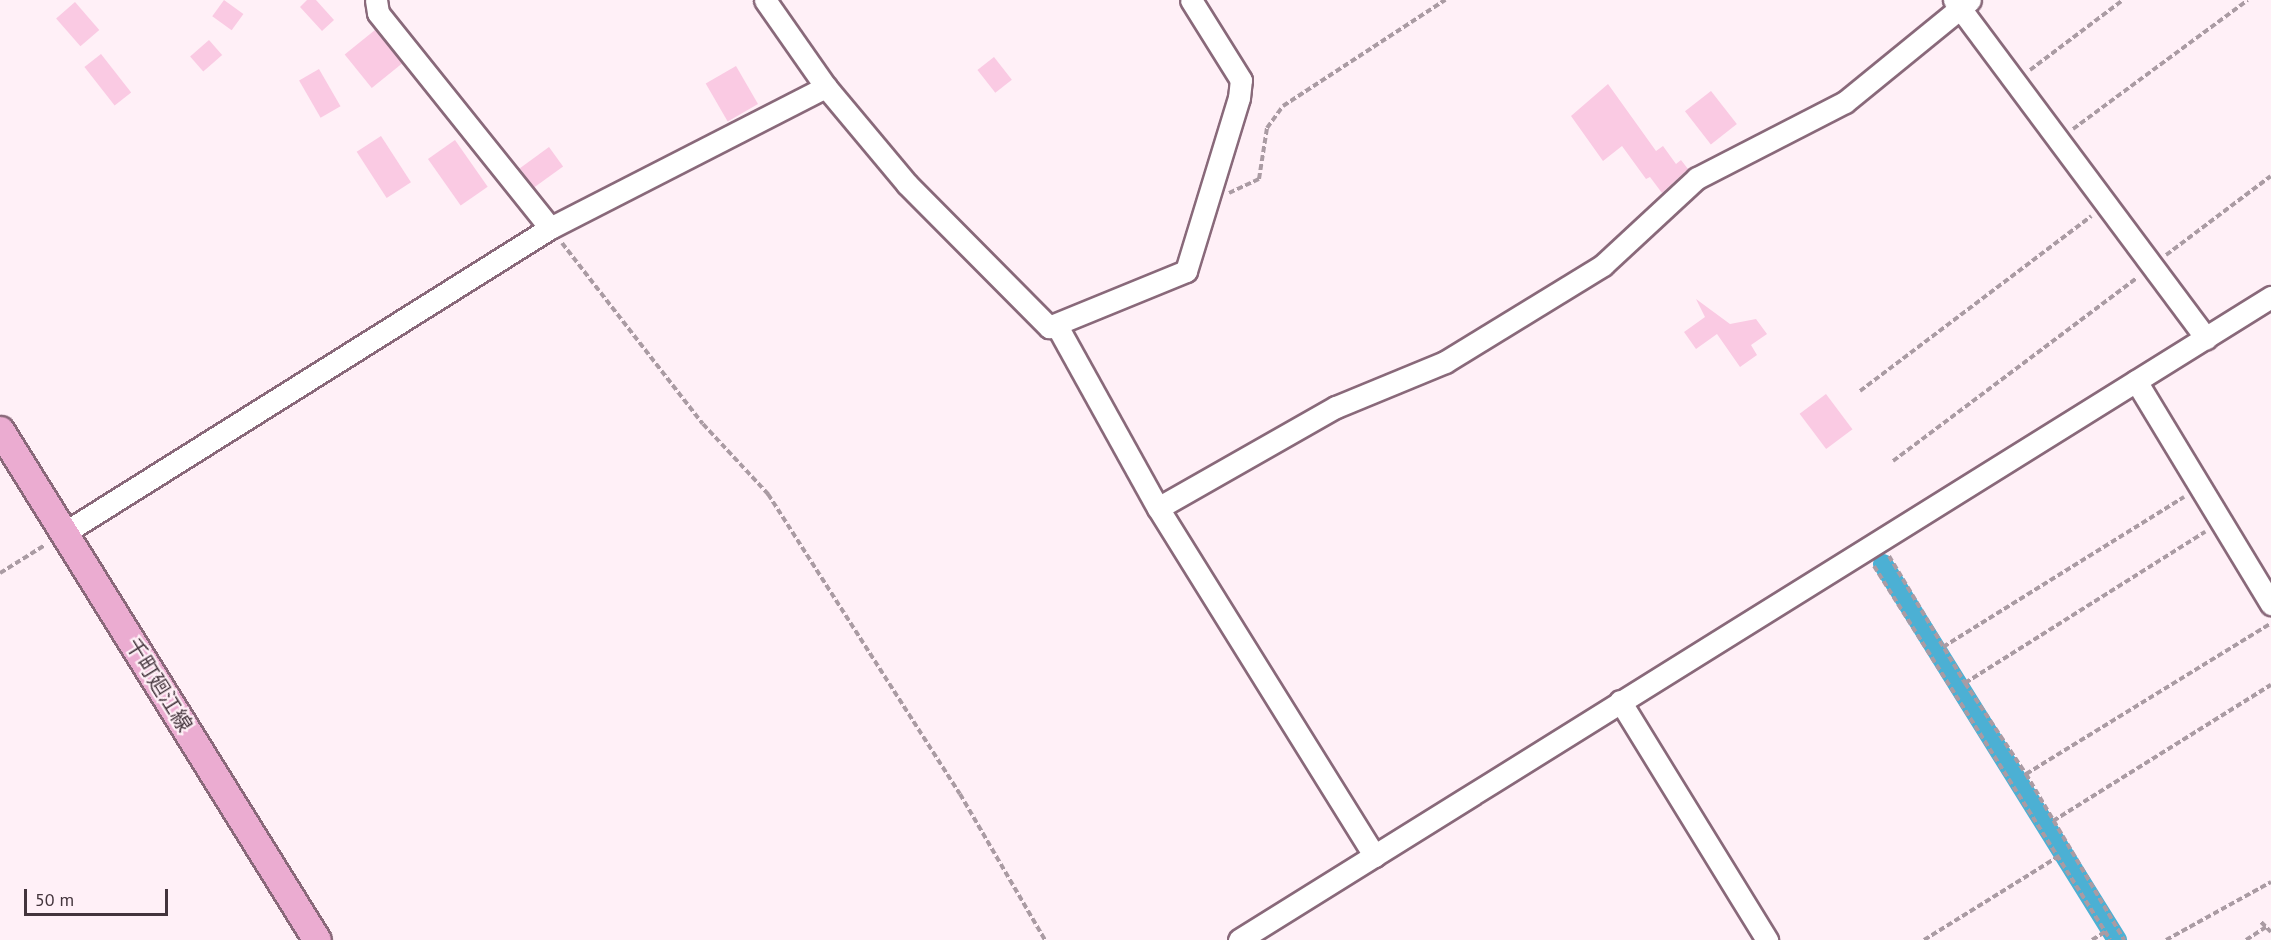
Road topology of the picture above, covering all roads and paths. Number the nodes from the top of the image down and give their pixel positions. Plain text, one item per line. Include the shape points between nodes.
1 (376, 0) edge
2 (765, 0) edge
3 (1191, 0) edge
4 (1446, 0) edge
5 (2123, 0) edge
6 (2248, 0) edge
7 (1961, 3) edge
8 (2015, 82) junction
9 (826, 87) junction
10 (2058, 140) junction
11 (2271, 176) edge
12 (1209, 202) junction
13 (2106, 204) junction
14 (550, 228) junction
15 (2152, 266) junction
16 (2271, 297) edge
17 (1057, 326) junction
18 (2206, 338) junction
19 (2136, 381) junction
20 (1860, 391) dead end
21 (0, 430) edge
22 (1893, 461) dead end
23 (2200, 487) junction
24 (1158, 508) junction
25 (2221, 522) junction
26 (64, 533) junction
27 (1889, 556) dead end
28 (1874, 566) dead end
29 (0, 573) edge
30 (2271, 604) edge
31 (2271, 624) edge
32 (1943, 647) junction
33 (1965, 683) junction
34 (2271, 685) edge
35 (1620, 701) junction
36 (2026, 774) junction
37 (2053, 821) junction
38 (1375, 856) junction
39 (2059, 856) junction
40 (2271, 882) edge
41 (2261, 922) dead end
42 (2266, 927) junction
43 (2105, 932) junction
44 (2271, 932) edge
45 (317, 940) edge
46 (1045, 940) edge
47 (1239, 940) edge
48 (1767, 940) edge
49 (1924, 940) edge
50 (2092, 940) edge
51 (2110, 940) edge
52 (2124, 940) edge
53 (2166, 940) edge
54 (2246, 940) edge

1 - 14 street via 378,13
2 - 9 street
3 - 12 street via 1241,80
4 - 12 path via 1283,106 1267,128 1259,179
5 - 8 path
6 - 10 path
7 - 8 street
7 - 24 street via 1845,102 1696,178 1603,265 1445,362 1336,407
8 - 10 street
9 - 14 street
9 - 17 street via 948,230 1049,327
10 - 13 street
11 - 15 path
12 - 17 street via 1186,271
13 - 15 street
13 - 20 path
14 - 26 street
14 - 46 path via 704,424 768,494 960,794
15 - 18 street
15 - 22 path
16 - 18 street
17 - 24 street
18 - 19 street
19 - 23 street
19 - 35 street
21 - 26 main road, 千町廻江線
23 - 25 street
23 - 32 path
24 - 38 street
25 - 30 street
25 - 33 path
26 - 29 path
26 - 45 main road, 千町廻江線
27 - 32 path
28 - 39 path
31 - 36 path
32 - 33 path
33 - 36 path
34 - 37 path
35 - 38 street
35 - 48 street
36 - 37 path
37 - 52 path
38 - 47 street
39 - 43 path
39 - 49 path
40 - 53 path
41 - 42 path
42 - 44 path
42 - 54 path
43 - 50 path
43 - 51 path

